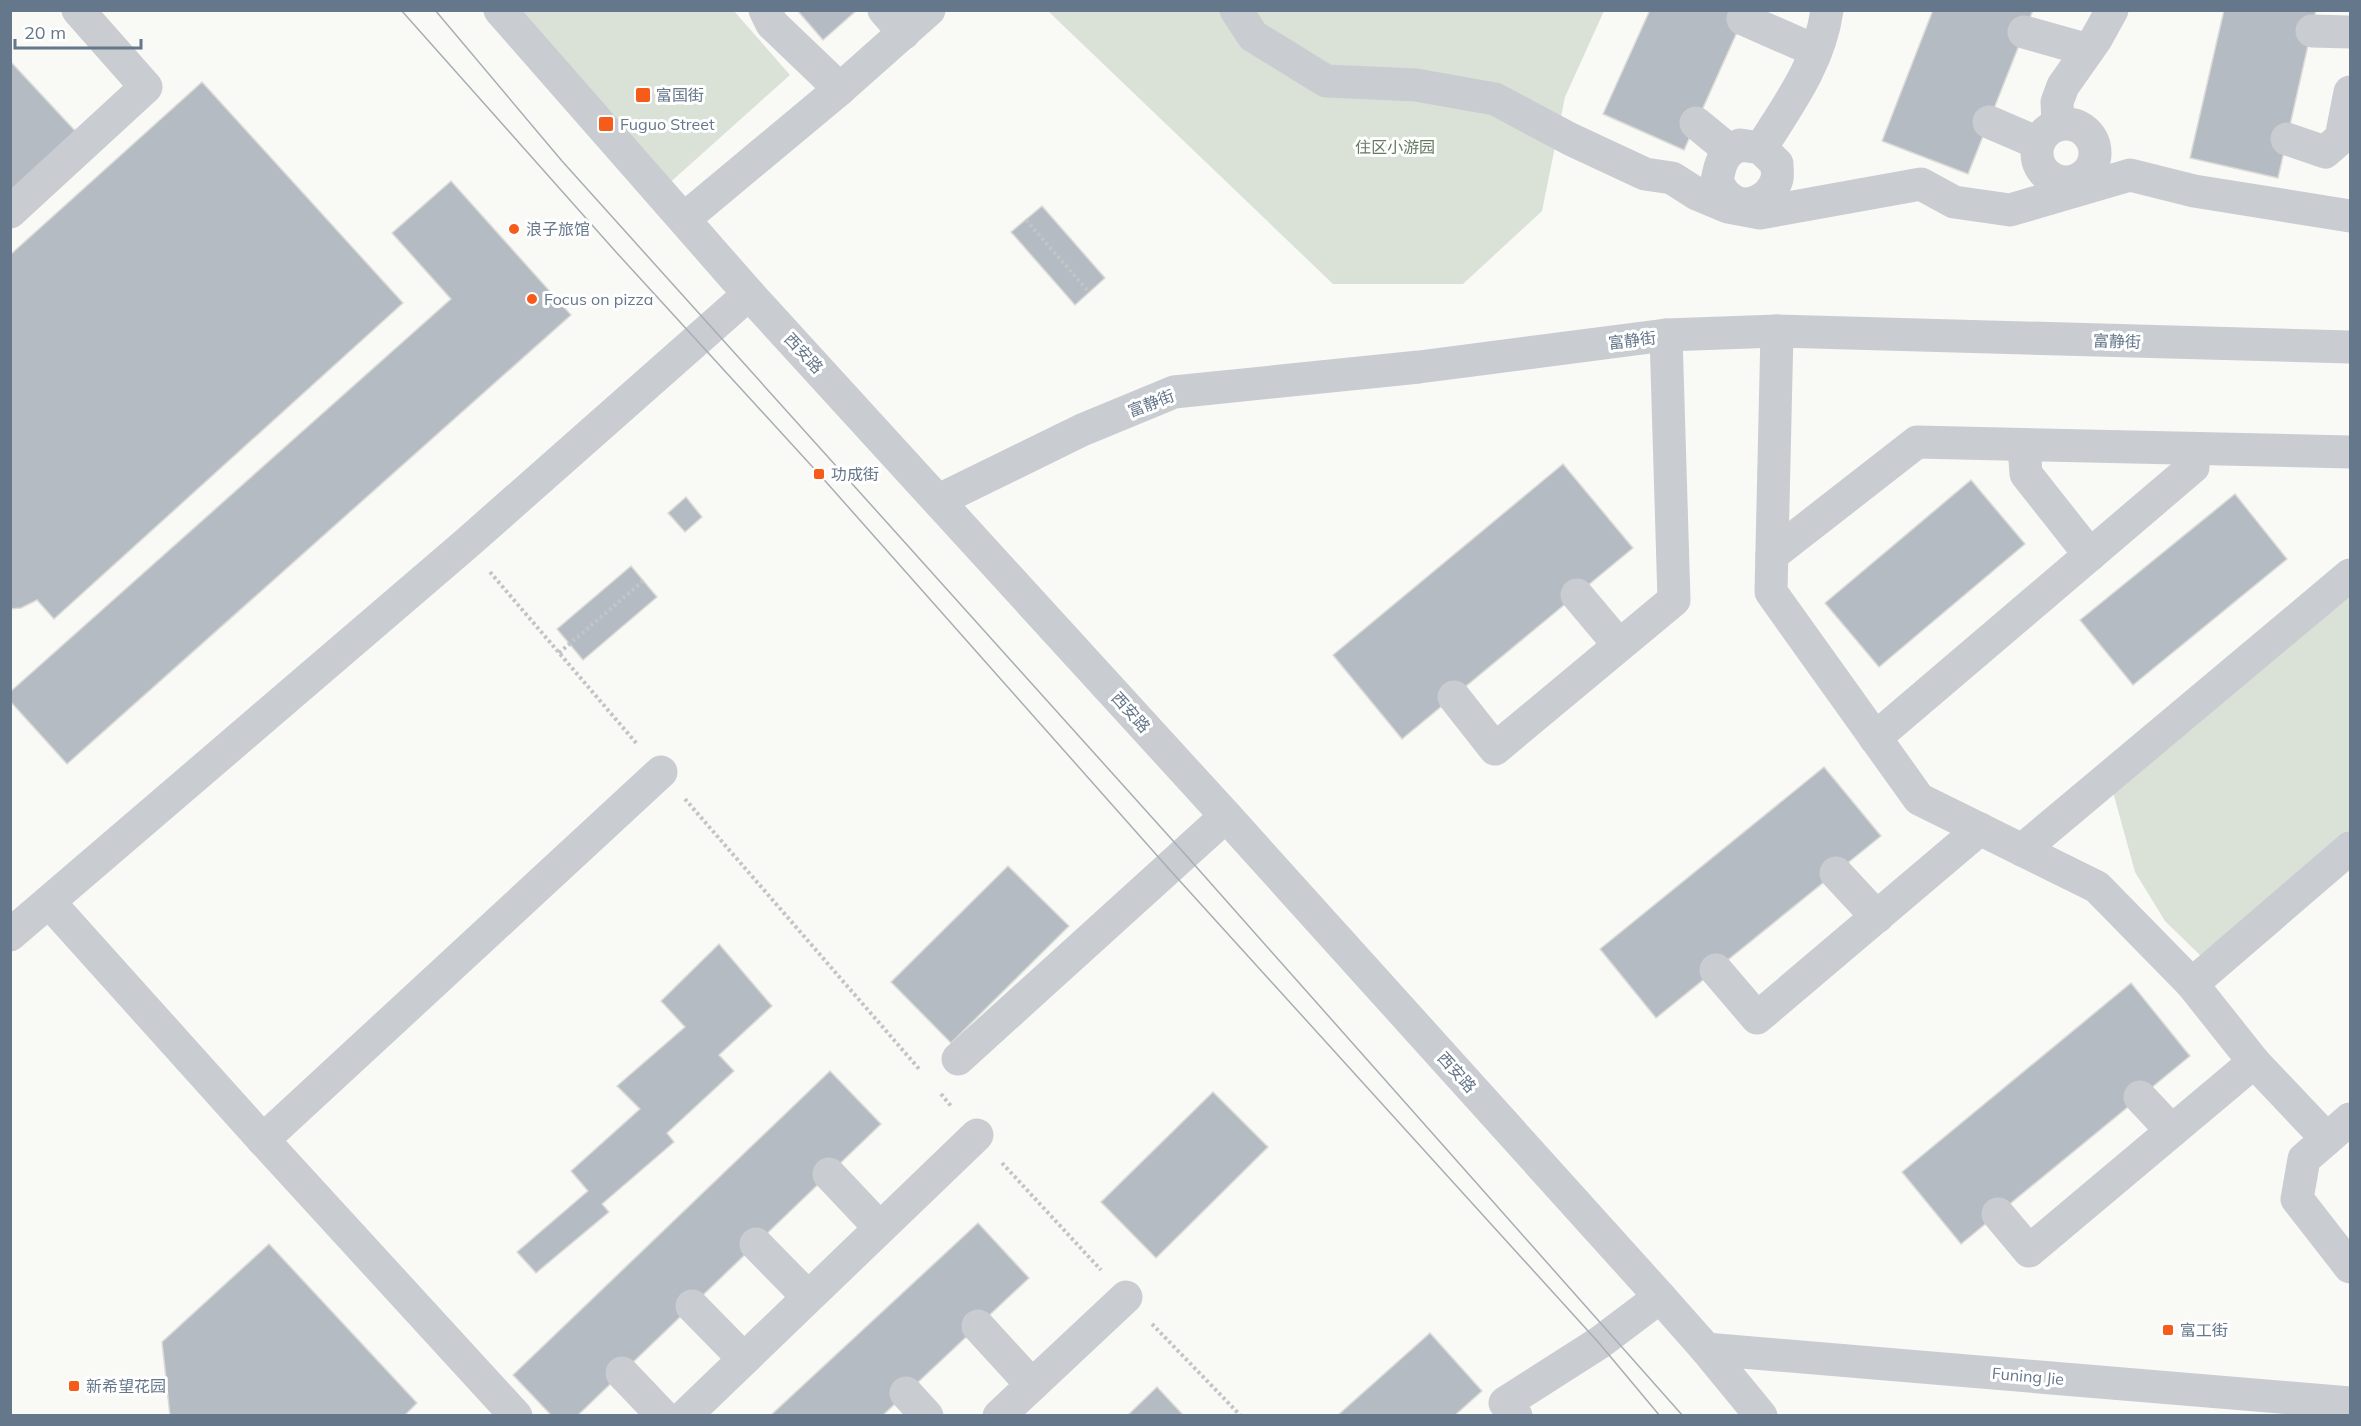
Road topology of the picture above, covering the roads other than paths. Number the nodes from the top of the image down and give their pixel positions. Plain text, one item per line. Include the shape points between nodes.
1 (78, 10) edge
2 (500, 10) edge
3 (765, 10) edge
4 (928, 10) edge
5 (1236, 10) edge
6 (1827, 10) edge
7 (2112, 10) edge
8 (1743, 19) dead end
9 (894, 22) edge
10 (2312, 31) dead end
11 (2024, 32) dead end
12 (2350, 32) edge
13 (2088, 50) junction
14 (1816, 51) junction
15 (840, 89) junction
16 (2350, 92) edge
17 (1989, 122) dead end
18 (1696, 123) dead end
19 (2287, 140) dead end
20 (1761, 148) junction
21 (1729, 150) junction
22 (10, 212) edge
23 (2350, 216) edge
24 (684, 219) junction
25 (749, 294) junction
26 (1777, 332) junction
27 (1666, 335) junction
28 (2350, 347) edge
29 (2024, 445) junction
30 (2192, 449) junction
31 (2350, 452) edge
32 (939, 500) junction
33 (1772, 555) junction
34 (2090, 555) junction
35 (2350, 574) edge
36 (1576, 595) dead end
37 (1619, 645) junction
38 (1454, 697) dead end
39 (1875, 738) junction
40 (661, 772) road end
41 (1226, 816) junction
42 (1980, 829) junction
43 (2350, 848) edge
44 (2022, 850) junction
45 (1836, 873) dead end
46 (49, 902) junction
47 (1876, 917) junction
48 (10, 935) edge
49 (1716, 970) dead end
50 (2192, 984) junction
51 (958, 1059) dead end
52 (2254, 1062) junction
53 (2140, 1097) dead end
54 (2339, 1129) edge
55 (2172, 1131) junction
56 (977, 1135) road end
57 (262, 1140) junction
58 (829, 1174) dead end
59 (1998, 1214) dead end
60 (880, 1228) junction
61 (756, 1244) dead end
62 (2350, 1267) edge
63 (808, 1297) junction
64 (1126, 1297) road end
65 (1660, 1297) junction
66 (692, 1306) dead end
67 (978, 1326) dead end
68 (1707, 1349) junction
69 (744, 1359) junction
70 (622, 1373) dead end
71 (1032, 1385) junction
72 (2350, 1403) edge
73 (1504, 1411) edge
74 (516, 1416) edge
75 (663, 1416) edge
76 (685, 1416) edge
77 (999, 1416) edge
78 (1761, 1416) edge

1 - 22 street via 146,87
2 - 24 street, 西安路
3 - 15 street via 772,24
4 - 9 street
5 - 23 street via 1253,36 1326,81 1416,85 1495,99 1645,174 1672,178 1728,207 1760,213 1921,184 1954,202 2010,210 2130,175 2194,191
6 - 14 street
7 - 13 street
8 - 14 street
9 - 15 street
10 - 12 street
11 - 13 street
13 - 17 street via 2063,86 2048,133
14 - 20 street via 1803,81
15 - 24 street
16 - 19 street via 2341,138 2325,152
18 - 21 street
20 - 21 street via 1740,145
20 - 21 street via 1777,164 1778,177 1770,193 1751,204 1728,198 1717,181 1720,164
24 - 25 street, 西安路
25 - 32 street, 西安路
25 - 46 street via 466,544
26 - 27 street, 富静街
26 - 28 street, 富静街
26 - 33 street
27 - 32 street, 富静街 via 1419,367 1174,392 1082,430
27 - 37 street via 1674,600
29 - 30 street
29 - 33 street via 1917,442
29 - 34 street via 2026,474
30 - 31 street
30 - 34 street via 2193,467
32 - 41 street, 西安路
33 - 39 street via 1771,592
34 - 39 street
35 - 44 street
36 - 37 street
37 - 38 street via 1495,749
39 - 42 street via 1919,799
40 - 57 street
41 - 51 street
41 - 65 street, 西安路
42 - 44 street
42 - 47 street
43 - 50 street
44 - 50 street via 2097,887
45 - 47 street
46 - 48 street
46 - 57 street
47 - 49 street via 1758,1018
50 - 52 street
52 - 54 street
52 - 55 street
53 - 55 street
54 - 62 street via 2304,1159 2297,1199
55 - 59 street via 2029,1251
56 - 60 street
57 - 74 street
58 - 60 street
60 - 63 street
61 - 63 street
63 - 69 street
64 - 71 street
65 - 68 street, 西安路
65 - 73 street
66 - 69 street
67 - 71 street
68 - 72 street, Funing Jie
68 - 78 street, 西安路
69 - 76 street
70 - 75 street
71 - 77 street

